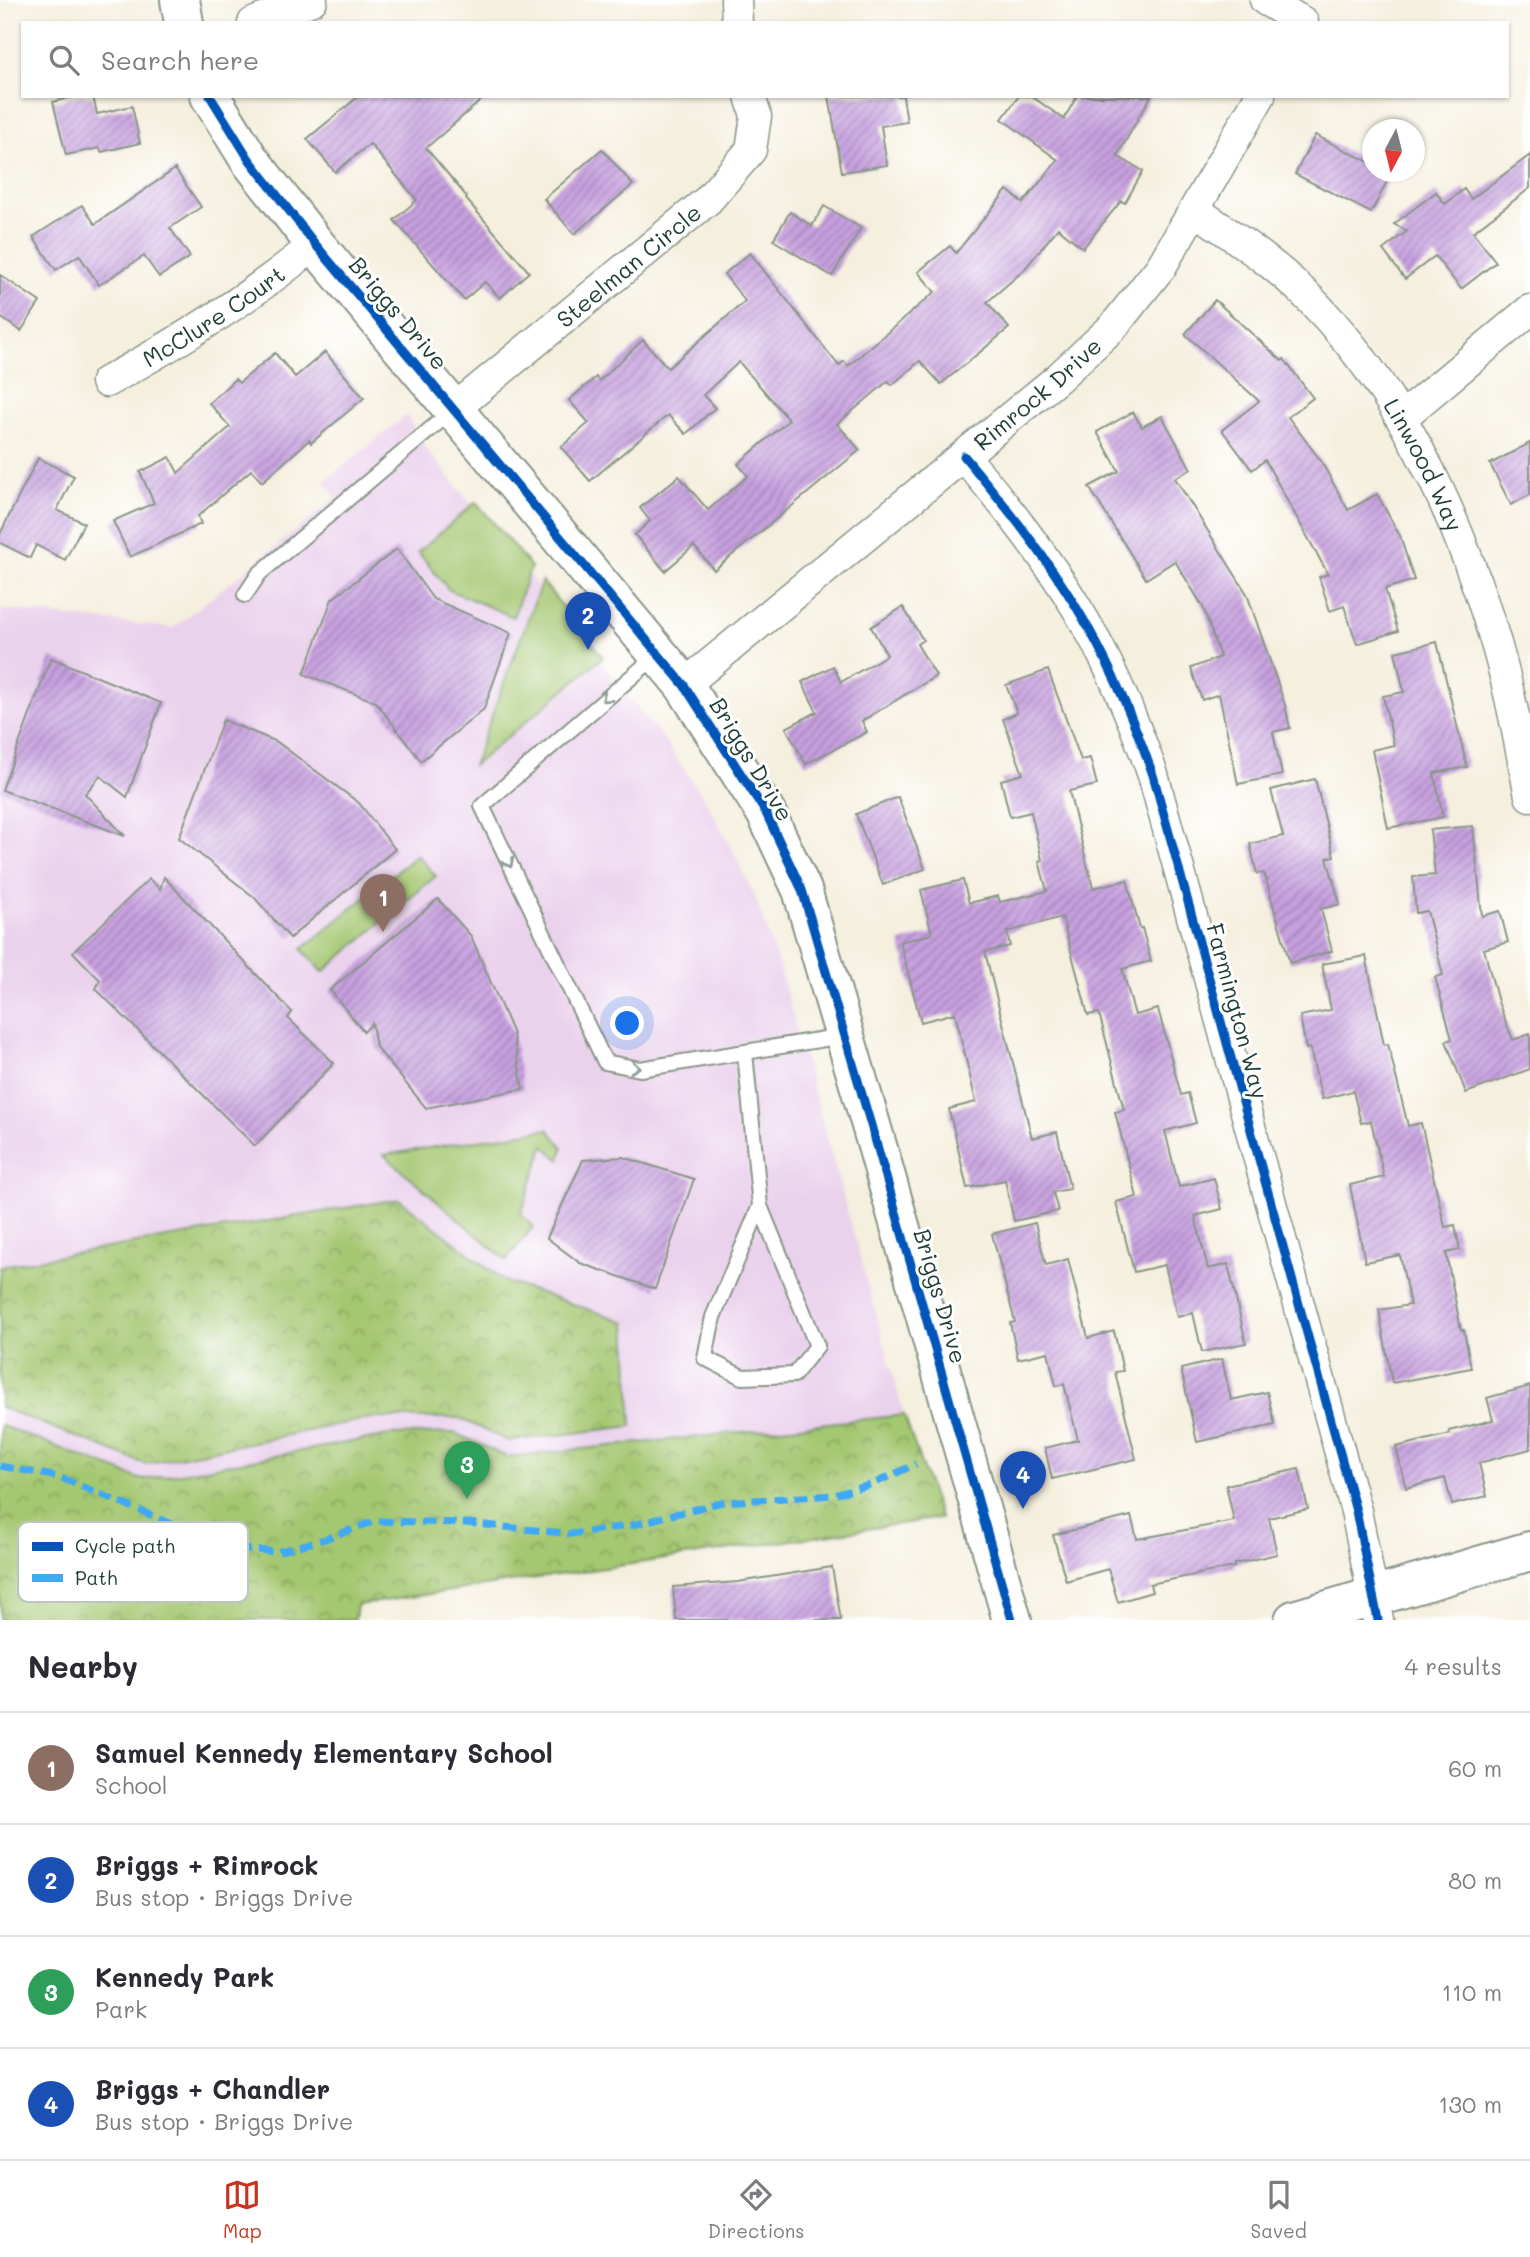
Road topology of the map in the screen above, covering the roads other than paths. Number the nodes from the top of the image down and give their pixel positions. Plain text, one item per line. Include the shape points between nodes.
1 (180, 0) edge
2 (312, 0) edge
3 (736, 0) edge
4 (1265, 0) edge
5 (1316, 0) edge
6 (184, 21) edge
7 (258, 21) edge
8 (737, 21) edge
9 (1301, 21) edge
10 (1304, 21) edge
11 (211, 98) edge
12 (751, 98) edge
13 (1260, 98) edge
14 (1195, 210) junction
15 (315, 244) junction
16 (1530, 310) edge
17 (106, 382) dead end
18 (454, 409) junction
19 (1401, 418) junction
20 (964, 456) junction
21 (245, 595) dead end
22 (658, 654) junction
23 (684, 685) junction
24 (1530, 796) edge
25 (846, 1036) junction
26 (745, 1053) junction
27 (760, 1206) junction
28 (1530, 1551) edge
29 (1376, 1608) edge
30 (1012, 1620) edge
31 (1294, 1620) edge

1 - 6 street
2 - 7 street
3 - 8 street
4 - 9 street
5 - 10 street
11 - 15 street, Briggs Drive via 249,159
12 - 18 street, Steelman Circle via 756,116 751,150 708,200
13 - 14 street, Rimrock Drive
14 - 19 street, Linwood Way via 1310,298 1360,355
14 - 20 street, Rimrock Drive via 1161,267 1113,327
15 - 17 street, McClure Court via 286,269 173,345
15 - 18 street, Briggs Drive
16 - 19 street
18 - 21 lane via 259,574
18 - 22 street, Briggs Drive
19 - 24 street, Linwood Way via 1442,498 1493,631
20 - 23 street, Rimrock Drive
20 - 29 street, Farmington Way via 1028,534 1078,610 1138,732 1356,1511
22 - 23 street, Briggs Drive
22 -> 26 lane via 482,806 605,1062 640,1069
23 - 25 street, Briggs Drive via 765,813 802,890
25 - 26 lane
25 - 30 street, Briggs Drive
26 - 27 lane
27 - 27 lane via 713,1317 705,1358 743,1377 794,1375 817,1346
28 - 29 street
29 - 31 street

